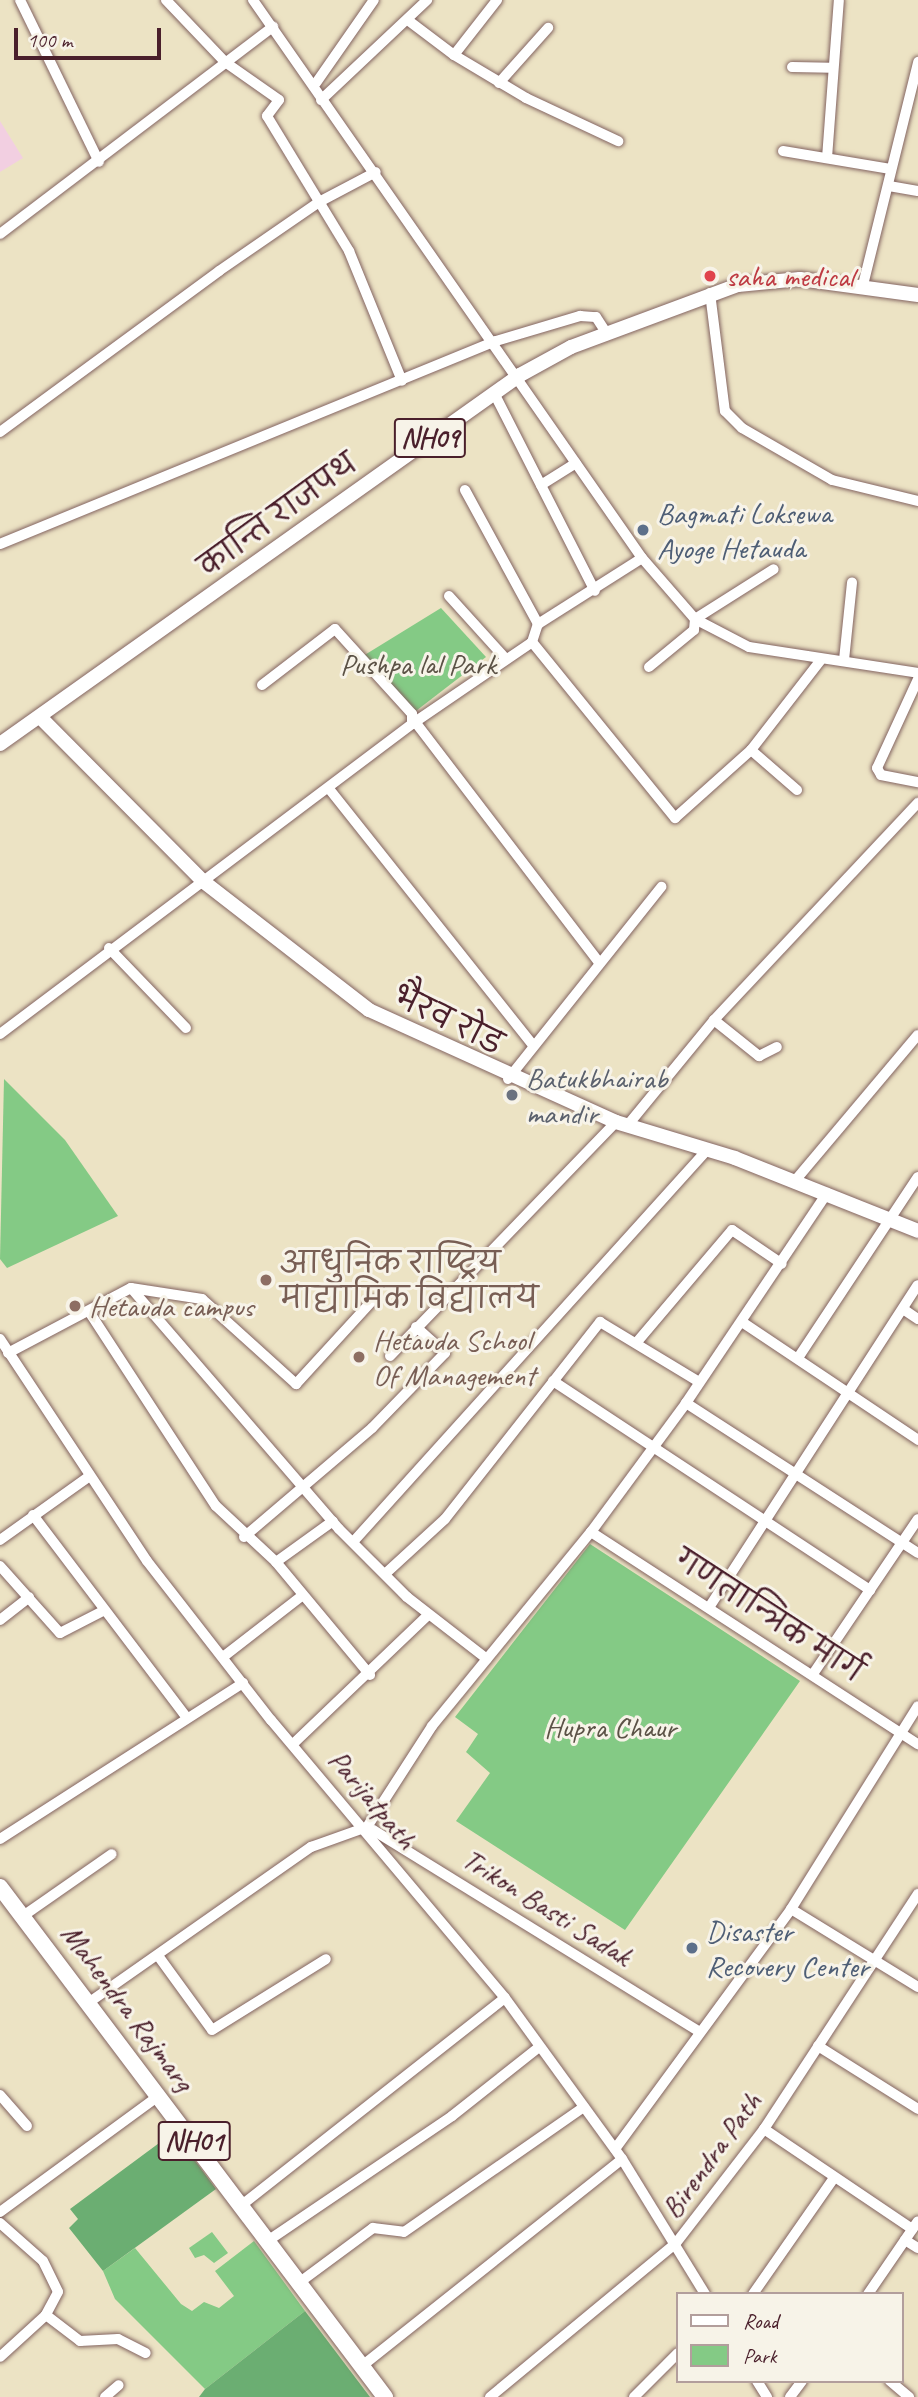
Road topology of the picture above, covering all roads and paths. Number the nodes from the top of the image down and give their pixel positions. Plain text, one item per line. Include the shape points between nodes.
1 (20, 0) edge
2 (166, 0) edge
3 (253, 0) edge
4 (374, 0) edge
5 (427, 0) edge
6 (498, 0) edge
7 (839, 0) edge
8 (409, 21) junction
9 (273, 27) junction
10 (548, 28) dead end
11 (454, 55) junction
12 (225, 62) junction
13 (918, 62) edge
14 (792, 67) dead end
15 (831, 68) junction
16 (316, 83) junction
17 (499, 83) junction
18 (915, 86) edge
19 (321, 100) junction
20 (618, 141) dead end
21 (783, 151) dead end
22 (827, 158) junction
23 (99, 162) junction
24 (891, 169) junction
25 (376, 172) junction
26 (889, 186) junction
27 (918, 191) edge
28 (319, 202) junction
29 (0, 234) edge
30 (863, 285) junction
31 (710, 293) junction
32 (918, 295) edge
33 (605, 331) junction
34 (496, 341) junction
35 (520, 375) junction
36 (402, 381) junction
37 (494, 393) junction
38 (0, 432) edge
39 (576, 463) junction
40 (541, 485) junction
41 (466, 490) dead end
42 (918, 501) edge
43 (0, 544) edge
44 (642, 558) junction
45 (774, 569) dead end
46 (852, 582) dead end
47 (595, 591) junction
48 (449, 596) dead end
49 (695, 619) junction
50 (538, 624) junction
51 (532, 642) junction
52 (506, 659) junction
53 (844, 660) junction
54 (820, 661) junction
55 (649, 667) dead end
56 (918, 673) edge
57 (918, 679) edge
58 (262, 685) dead end
59 (40, 717) junction
60 (414, 724) junction
61 (0, 744) edge
62 (751, 750) junction
63 (918, 782) edge
64 (330, 790) junction
65 (797, 790) dead end
66 (918, 803) edge
67 (204, 882) junction
68 (661, 887) dead end
69 (109, 948) junction
70 (599, 962) junction
71 (714, 1020) junction
72 (186, 1028) dead end
73 (0, 1034) edge
74 (918, 1035) edge
75 (533, 1045) junction
76 (777, 1046) dead end
77 (508, 1079) junction
78 (621, 1124) junction
79 (708, 1149) junction
80 (918, 1177) edge
81 (794, 1182) junction
82 (827, 1193) junction
83 (887, 1219) junction
84 (918, 1231) edge
85 (782, 1264) junction
86 (918, 1285) edge
87 (131, 1288) junction
88 (373, 1300) dead end
89 (902, 1309) junction
90 (90, 1314) junction
91 (918, 1319) edge
92 (742, 1322) junction
93 (416, 1327) junction
94 (0, 1339) edge
95 (637, 1342) junction
96 (8, 1353) junction
97 (390, 1356) dead end
98 (797, 1358) junction
99 (552, 1381) junction
100 (699, 1382) junction
101 (850, 1391) junction
102 (686, 1403) junction
103 (918, 1440) edge
104 (653, 1447) junction
105 (797, 1472) junction
106 (87, 1478) junction
107 (305, 1488) junction
108 (33, 1515) junction
109 (918, 1519) edge
110 (333, 1521) junction
111 (764, 1523) junction
112 (591, 1532) junction
113 (244, 1537) junction
114 (0, 1540) edge
115 (353, 1542) junction
116 (901, 1544) junction
117 (918, 1553) edge
118 (276, 1562) junction
119 (0, 1566) edge
120 (386, 1574) junction
121 (870, 1590) junction
122 (303, 1595) junction
123 (29, 1597) junction
124 (710, 1606) junction
125 (103, 1611) junction
126 (428, 1615) junction
127 (0, 1620) edge
128 (223, 1657) junction
129 (487, 1659) junction
130 (813, 1674) junction
131 (370, 1675) junction
132 (243, 1683) junction
133 (918, 1706) edge
134 (185, 1715) junction
135 (900, 1732) junction
136 (293, 1744) junction
137 (918, 1744) edge
138 (367, 1827) junction
139 (0, 1839) edge
140 (112, 1854) dead end
141 (0, 1887) edge
142 (918, 1894) edge
143 (791, 1909) junction
144 (23, 1916) junction
145 (159, 1956) junction
146 (326, 1959) dead end
147 (874, 1959) junction
148 (918, 1987) edge
149 (505, 1998) junction
150 (91, 2001) junction
151 (699, 2031) junction
152 (818, 2046) junction
153 (540, 2047) junction
154 (0, 2095) edge
155 (160, 2095) junction
156 (584, 2106) junction
157 (918, 2109) edge
158 (27, 2126) dead end
159 (764, 2129) junction
160 (615, 2149) junction
161 (622, 2159) junction
162 (834, 2178) junction
163 (243, 2204) junction
164 (0, 2212) edge
165 (0, 2223) edge
166 (915, 2225) edge
167 (270, 2240) junction
168 (905, 2240) junction
169 (676, 2244) junction
170 (918, 2248) edge
171 (300, 2282) junction
172 (704, 2292) edge
173 (754, 2292) edge
174 (869, 2292) edge
175 (46, 2315) junction
176 (146, 2353) dead end
177 (676, 2355) edge
178 (0, 2357) edge
179 (362, 2366) junction
180 (892, 2383) edge
181 (119, 2385) dead end
182 (105, 2397) edge
183 (385, 2397) edge
184 (490, 2397) edge
185 (634, 2397) edge
186 (909, 2397) edge

1 - 23 street
2 - 12 street
3 - 9 street
4 - 16 street
5 - 8 street
6 - 11 street
7 - 15 street
8 - 11 street
8 - 19 street
9 - 12 street
9 - 16 street
10 - 17 street
11 - 17 street
12 - 23 street
12 - 28 street via 279,100 267,116
13 - 18 street
14 - 15 street
15 - 22 street
16 - 19 street
17 - 20 street
18 - 24 street
19 - 25 street
21 - 22 street
22 - 24 street
23 - 29 street
24 - 26 street
25 - 28 street
25 - 34 street
26 - 27 street
26 - 30 street
28 - 36 street via 354,260
28 - 38 street
30 - 31 main road, कान्ति राजपथ / NH09 via 800,279
30 - 32 main road, कान्ति राजपथ / NH09
31 - 33 main road, कान्ति राजपथ / NH09
31 - 42 street via 725,411 742,428 832,480
33 - 34 street via 596,317 579,316
33 - 35 main road, कान्ति राजपथ / NH09
34 - 35 street
34 - 36 street
35 - 37 main road, कान्ति राजपथ / NH09
35 - 39 street
36 - 43 street
37 - 40 street
37 - 59 main road, कान्ति राजपथ / NH09
39 - 40 street
39 - 44 street
40 - 47 street
41 - 50 street
44 - 47 street
44 - 49 street
45 - 49 street
46 - 53 street
47 - 50 street
48 - 52 street
49 - 54 street via 749,647
49 - 55 street via 694,630
50 - 51 street
51 - 52 street
51 - 62 street via 675,818
52 - 60 street
53 - 54 street
53 - 56 street
54 - 62 street
57 - 63 street via 877,768 881,775
58 - 60 street via 335,629 412,714
59 - 61 main road, कान्ति राजपथ / NH09
59 - 67 main road, भैरव रोड
60 - 64 street
60 - 70 street
62 - 65 street
64 - 67 street
64 - 75 street
66 - 71 street
67 - 69 street
67 - 77 main road, भैरव रोड via 369,1010
68 - 70 street
69 - 72 street
69 - 73 street
70 - 75 street
71 - 76 street via 759,1056
71 - 78 street
74 - 81 street
75 - 77 street
77 - 78 main road, भैरव रोड
78 - 79 main road, भैरव रोड
78 - 93 street
79 - 81 main road, भैरव रोड
79 - 115 street
80 - 83 street
81 - 82 main road, भैरव रोड
82 - 83 main road, भैरव रोड
82 - 85 street
83 - 84 main road, भैरव रोड
83 - 98 street
85 - 92 street
85 - 95 street via 732,1230
86 - 89 street
87 - 88 street via 202,1300 296,1384
87 - 90 street
87 - 107 street
89 - 91 street
89 - 101 street
90 - 96 street
90 - 113 street via 216,1506
92 - 98 street
92 - 100 street
93 - 97 street
93 - 107 street via 445,1353
94 - 96 street, Parijatpath
95 - 99 street via 600,1322
95 - 100 street
96 - 106 street, Parijatpath
98 - 101 street
99 - 104 street
99 - 120 street via 445,1519
100 - 102 street
101 - 103 street
101 - 105 street
102 - 104 street
102 - 105 street
104 - 111 street
104 - 112 street
105 - 111 street
105 - 116 street
106 - 108 street
106 - 128 street, Parijatpath
107 - 110 street
107 - 113 street
108 - 114 street
108 - 125 street
109 - 116 street
110 - 115 street
110 - 118 street
111 - 121 street
111 - 124 street
112 - 124 street, गणतान्त्रिक मार्ग
112 - 129 street
113 - 118 street
115 - 120 street
116 - 117 street
116 - 121 street
118 - 122 street
119 - 123 street
120 - 126 street
121 - 130 street
122 - 128 street
122 - 131 street
123 - 125 street via 63,1634
123 - 127 street
124 - 130 street, गणतान्त्रिक मार्ग
125 - 134 street
126 - 129 street
126 - 131 street
128 - 132 street, Parijatpath
129 - 138 street via 432,1726
130 - 135 street, गणतान्त्रिक मार्ग
131 - 136 street
132 - 134 street
132 - 136 street, Parijatpath
133 - 135 street
134 - 139 street
135 - 137 street, गणतान्त्रिक मार्ग
135 - 143 street
136 - 138 street, Parijatpath
138 - 145 street via 311,1847
138 - 149 street, Parijatpath
138 - 151 street, Trikon Basti Sadak
140 - 144 street
141 - 144 highway, Mahendra Rajmarg / NH01
142 - 147 street, Birendra Path
143 - 147 street
143 - 151 street
144 - 150 highway, Mahendra Rajmarg / NH01
145 - 146 street via 212,2030
145 - 150 street
147 - 148 street
147 - 152 street, Birendra Path
149 - 153 street, Parijatpath
149 - 163 street
150 - 155 highway, Mahendra Rajmarg / NH01
151 - 160 street
152 - 157 street
152 - 159 street, Birendra Path
153 - 156 street, Parijatpath
153 - 167 street via 452,2116
154 - 158 street
155 - 163 highway, Mahendra Rajmarg / NH01
155 - 164 street
156 - 160 street, Parijatpath
156 - 171 street via 404,2232 373,2228
159 - 162 street
159 - 169 street, Birendra Path
160 - 161 street, Parijatpath
161 - 169 street, Parijatpath
161 - 179 street
162 - 166 street
162 - 173 street
163 - 167 highway, Mahendra Rajmarg / NH01
165 - 175 street via 57,2281
166 - 168 street
167 - 171 highway, Mahendra Rajmarg / NH01
168 - 170 street
168 - 174 street
169 - 172 street, Parijatpath
169 - 184 street, Birendra Path
171 - 179 highway, Mahendra Rajmarg / NH01
175 - 176 street via 80,2341 118,2339
175 - 178 street
177 - 185 street
179 - 183 highway, Mahendra Rajmarg / NH01
180 - 186 street
181 - 182 street

